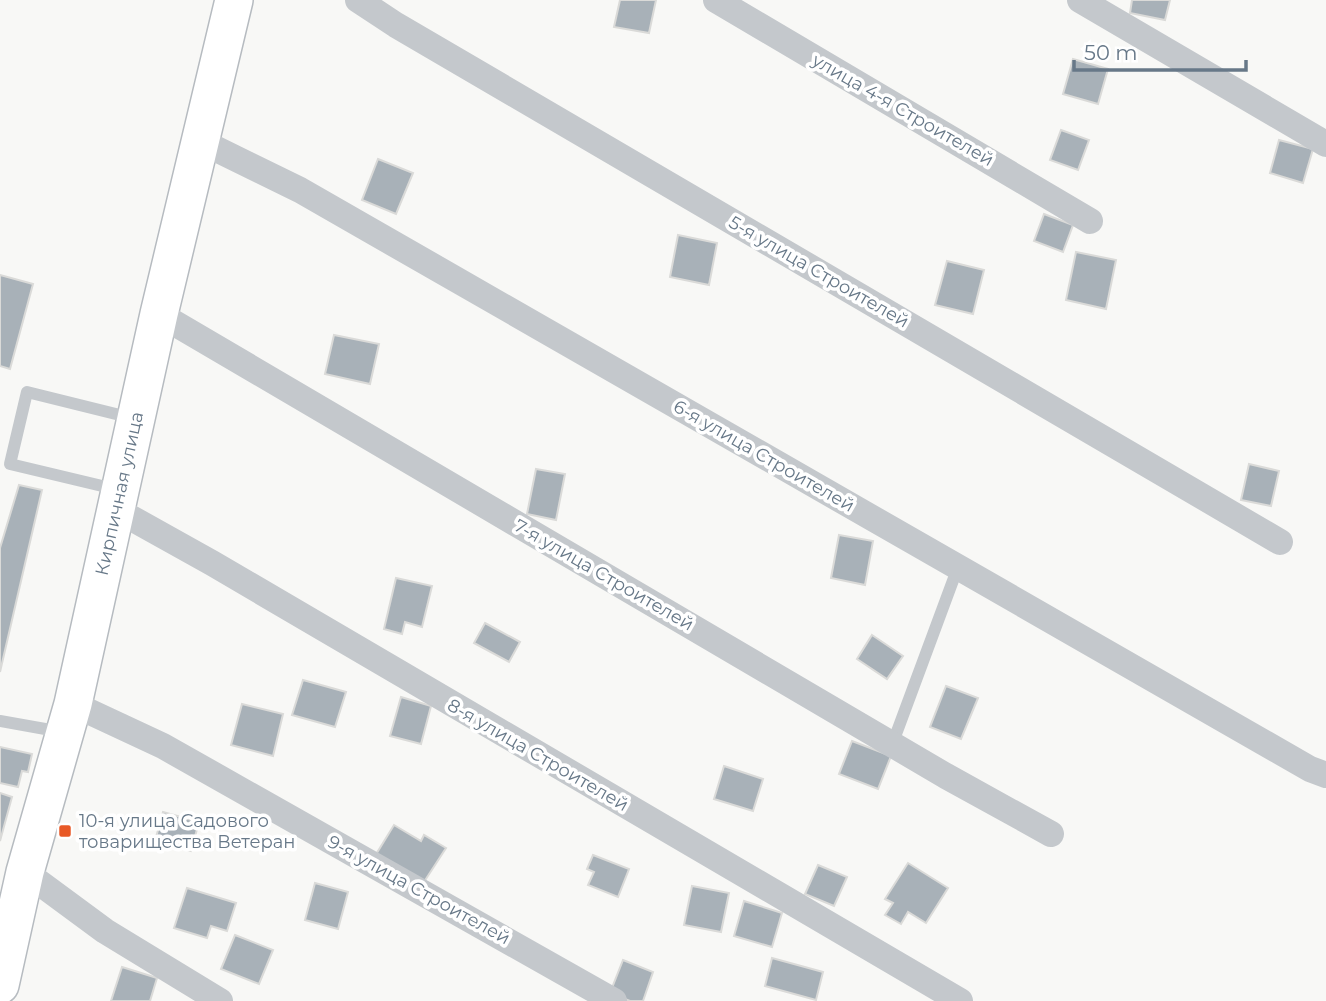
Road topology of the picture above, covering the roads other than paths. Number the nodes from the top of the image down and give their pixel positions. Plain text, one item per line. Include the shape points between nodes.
1 (234, 0) edge
2 (358, 0) edge
3 (716, 0) edge
4 (1080, 0) edge
5 (200, 141) junction
6 (1326, 144) edge
7 (1090, 220) dead end
8 (159, 314) junction
9 (135, 419) junction
10 (117, 500) junction
11 (1280, 542) dead end
12 (958, 567) junction
13 (69, 718) junction
14 (0, 721) edge
15 (892, 744) junction
16 (1326, 775) edge
17 (1051, 834) dead end
18 (25, 872) junction
19 (0, 985) edge
20 (220, 1001) edge
21 (614, 1001) edge
22 (960, 1001) edge

1 - 5 main road, Кирпичная улица
2 - 11 street, 5-я улица Строителей
3 - 7 street, улица 4-я Строителей
4 - 6 street
5 - 8 main road, Кирпичная улица
5 - 12 street, 6-я улица Строителей via 300,190
8 - 9 main road, Кирпичная улица
8 - 15 street, 7-я улица Строителей
9 - 10 main road, Кирпичная улица
9 - 10 lane via 27,392 10,464
10 - 13 main road, Кирпичная улица
10 - 22 street, 8-я улица Строителей via 212,563
12 - 15 lane
12 - 16 street, 6-я улица Строителей
13 - 14 lane
13 - 18 main road, Кирпичная улица
13 - 21 street, 9-я улица Строителей via 163,746
15 - 17 street, 7-я улица Строителей
18 - 19 main road, Кирпичная улица
18 - 20 street via 105,931

